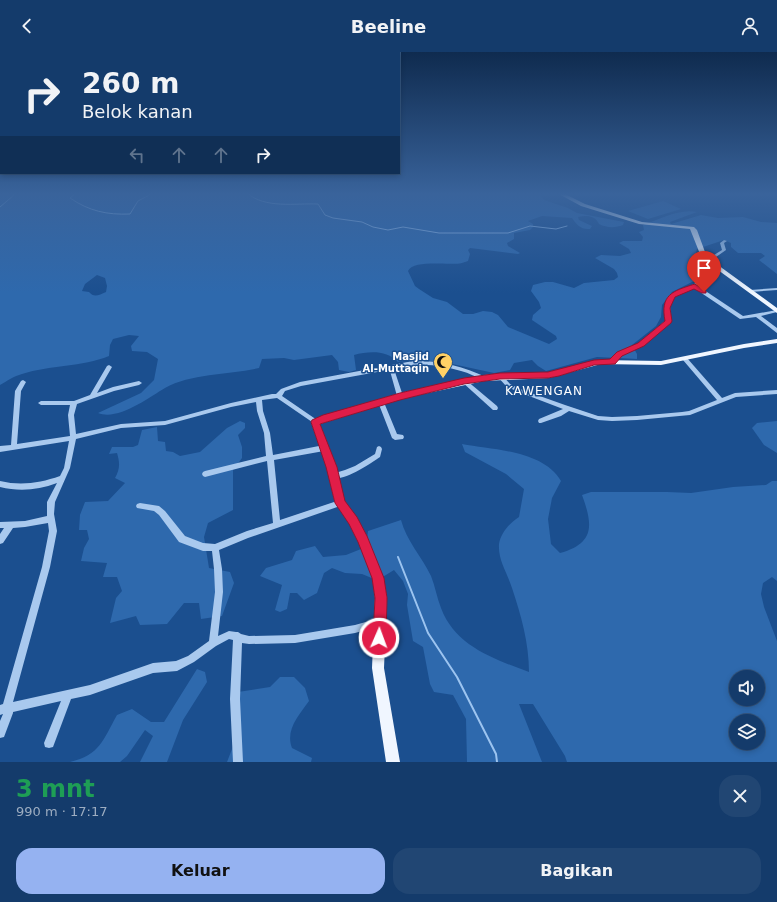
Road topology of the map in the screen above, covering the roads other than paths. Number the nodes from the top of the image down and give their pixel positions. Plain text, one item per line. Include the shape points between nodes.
1 (673, 226) edge
2 (725, 241) dead end
3 (712, 261) junction
4 (720, 269) junction
5 (695, 286) junction
6 (777, 289) edge
7 (750, 291) junction
8 (777, 311) edge
9 (757, 316) junction
10 (777, 331) edge
11 (777, 341) edge
12 (685, 359) junction
13 (612, 362) junction
14 (109, 368) dead end
15 (389, 368) junction
16 (500, 376) junction
17 (484, 378) junction
18 (464, 381) junction
19 (23, 382) dead end
20 (139, 383) dead end
21 (777, 392) edge
22 (92, 396) junction
23 (278, 396) junction
24 (400, 396) junction
25 (259, 399) junction
26 (720, 400) junction
27 (381, 402) junction
28 (74, 403) junction
29 (41, 404) dead end
30 (495, 408) dead end
31 (568, 409) junction
32 (541, 421) dead end
33 (315, 422) junction
34 (401, 437) dead end
35 (74, 438) junction
36 (14, 447) junction
37 (324, 448) junction
38 (0, 449) edge
39 (379, 449) dead end
40 (270, 458) junction
41 (205, 474) dead end
42 (334, 476) junction
43 (63, 478) junction
44 (0, 484) edge
45 (340, 503) junction
46 (140, 506) dead end
47 (51, 519) junction
48 (277, 524) junction
49 (0, 525) edge
50 (11, 525) junction
51 (0, 540) edge
52 (215, 548) junction
53 (380, 622) junction
54 (238, 636) junction
55 (213, 642) junction
56 (68, 695) junction
57 (4, 709) edge
58 (0, 733) edge
59 (49, 742) dead end
60 (238, 762) edge
61 (393, 762) edge

1 - 3 main road via 692,228 702,252
2 - 3 street via 722,243 724,250
3 - 4 main road
4 - 5 street
4 - 7 main road
5 - 9 street via 740,317
5 - 13 street via 672,296 666,308 668,321 641,344 620,354
6 - 7 street
7 - 8 main road
8 - 9 street
9 - 10 street
11 - 12 main road
12 - 13 main road via 654,364
12 - 26 street
13 - 16 main road via 594,362 548,375
14 - 22 street
15 - 17 street via 410,363 437,364 463,369
15 - 23 street via 300,384 283,390
15 - 24 street via 392,370
16 - 17 main road
16 - 31 street via 510,386
17 - 18 main road
18 - 24 main road
18 - 30 street
19 - 36 street via 18,391
20 - 22 street
21 - 26 street via 736,395
22 - 28 street
23 - 25 street
23 - 33 street
24 - 27 main road
25 - 35 street via 165,423 121,426
25 - 40 street
26 - 31 street via 690,413 637,418 598,418
27 - 33 main road
27 - 34 street via 394,436
28 - 29 street
28 - 35 street
31 - 32 street
33 - 37 main road
35 - 36 street
35 - 43 street
36 - 38 street
37 - 40 street
37 - 42 main road
39 - 42 street via 378,455 362,466
40 - 41 street
40 - 48 street
42 - 45 main road
43 - 44 street via 32,487 18,488
43 - 47 street via 51,502
45 - 48 street
45 - 53 main road via 363,540 378,578 381,598
46 - 52 street via 156,508 182,539 195,545
47 - 50 street
47 - 57 street via 53,530 46,567
48 - 52 street
49 - 50 street
50 - 51 street
52 - 55 street via 219,592
53 - 54 street via 295,639 249,640
53 - 61 main road via 378,668
54 - 55 street via 229,635
54 - 60 street via 234,683
55 - 56 street via 177,666 153,668 103,686
56 - 57 street
56 - 59 street
57 - 58 street via 8,713

